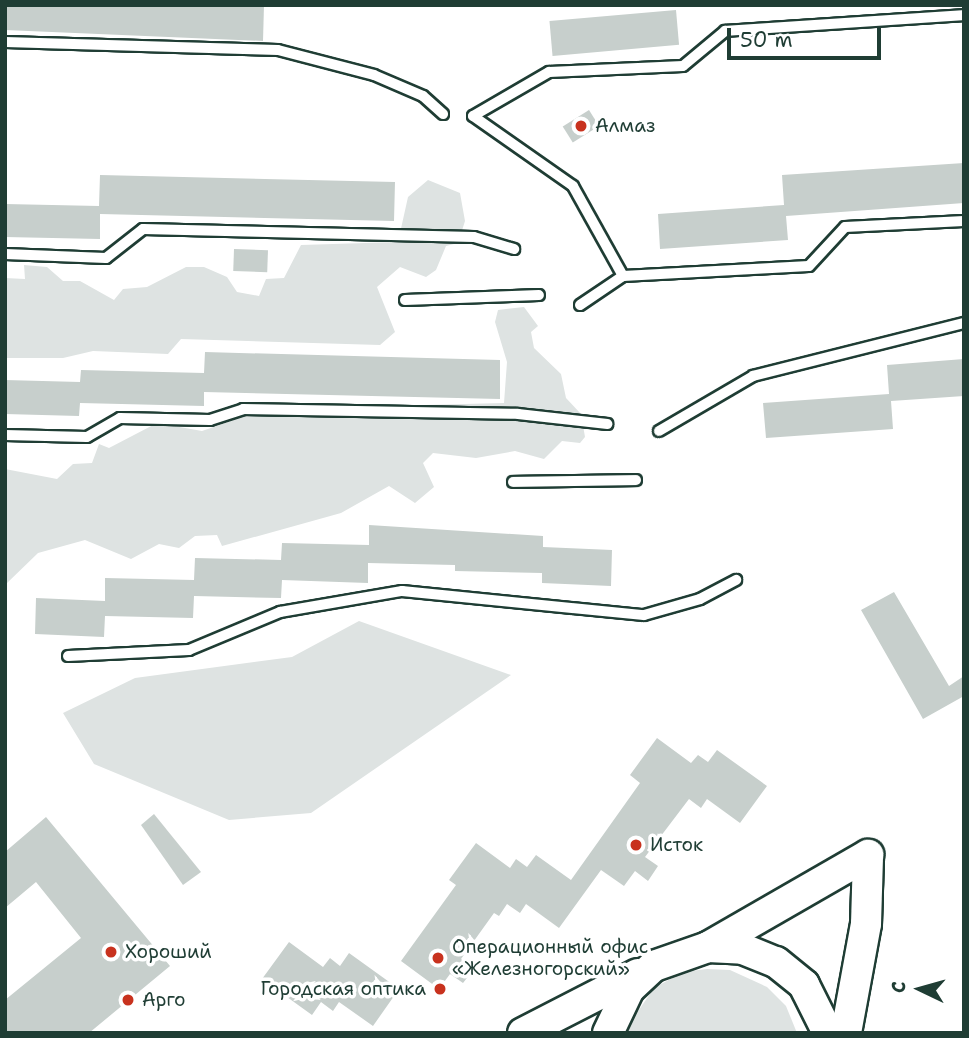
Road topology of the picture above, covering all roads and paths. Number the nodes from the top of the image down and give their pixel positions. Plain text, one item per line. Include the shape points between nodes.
1 (964, 15) edge
2 (5, 42) edge
3 (443, 114) dead end
4 (964, 221) edge
5 (514, 249) dead end
6 (5, 254) edge
7 (623, 276) junction
8 (539, 295) dead end
9 (405, 300) dead end
10 (580, 305) dead end
11 (964, 323) edge
12 (607, 424) dead end
13 (659, 431) dead end
14 (5, 435) edge
15 (636, 480) dead end
16 (513, 482) dead end
17 (736, 580) dead end
18 (68, 656) dead end
19 (708, 947) junction
20 (654, 966) junction
21 (523, 1033) edge
22 (608, 1033) edge
23 (828, 1033) edge
24 (846, 1033) edge

1 - 7 lane via 726,31 683,66 548,72 473,116 573,186
2 - 3 lane via 278,50 374,75 423,96
4 - 7 lane via 845,227 808,267
5 - 6 lane via 474,237 142,229 106,258
7 - 10 lane
8 - 9 lane
11 - 13 lane via 752,376
12 - 14 lane via 518,414 243,409 209,420 120,418 87,437
15 - 16 lane
17 - 18 lane via 700,599 644,615 401,591 280,612 189,650
19 - 20 main road
19 - 23 main road via 743,949 776,962 804,985
19 - 24 main road via 868,855 866,924
20 - 21 main road
20 - 22 main road via 629,989

